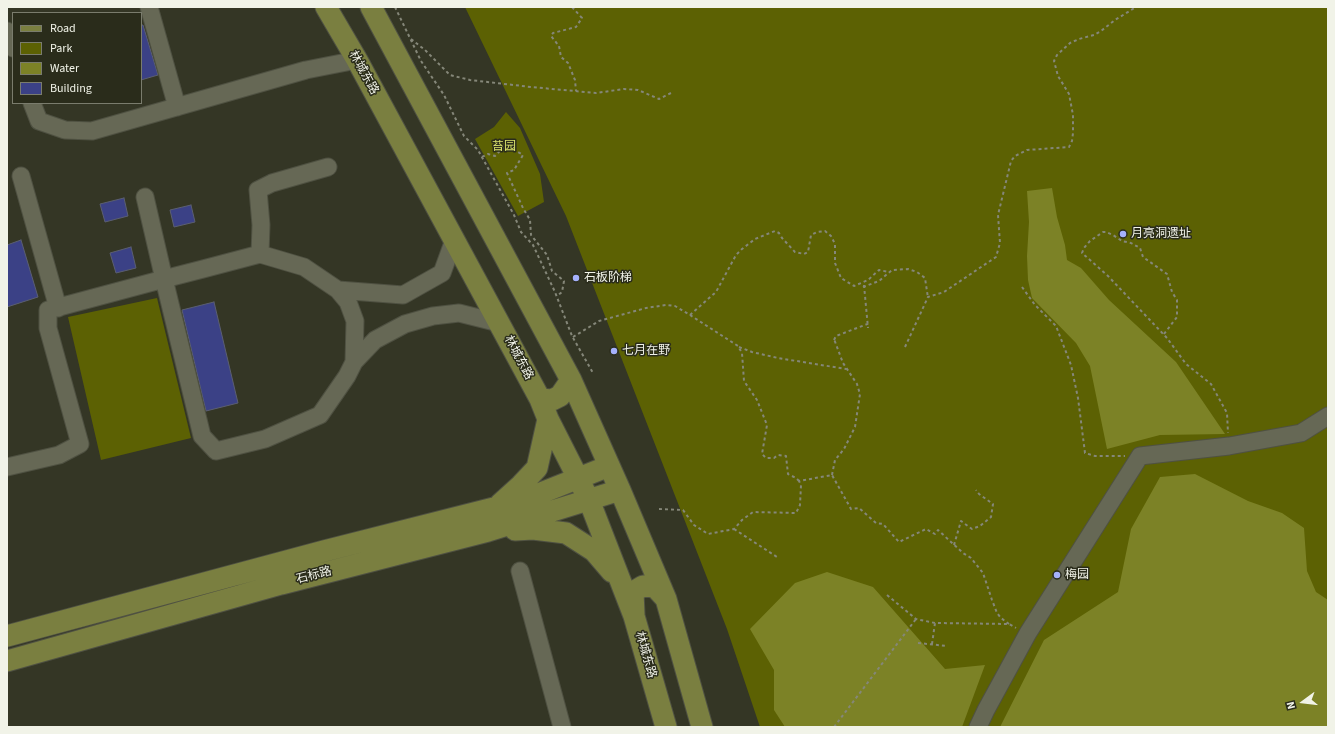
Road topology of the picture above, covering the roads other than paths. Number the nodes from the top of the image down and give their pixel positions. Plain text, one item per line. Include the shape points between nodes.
1 (149, 7) edge
2 (326, 7) edge
3 (371, 7) edge
4 (7, 31) edge
5 (12, 45) edge
6 (357, 60) junction
7 (32, 104) edge
8 (177, 107) junction
9 (328, 167) dead end
10 (21, 176) dead end
11 (145, 197) dead end
12 (454, 240) junction
13 (260, 254) junction
14 (164, 279) junction
15 (338, 290) junction
16 (58, 308) junction
17 (499, 324) junction
18 (354, 362) junction
19 (571, 380) junction
20 (540, 400) junction
21 (1328, 416) edge
22 (548, 419) junction
23 (609, 466) junction
24 (7, 467) edge
25 (578, 478) junction
26 (620, 490) junction
27 (526, 499) junction
28 (589, 500) junction
29 (494, 508) junction
30 (532, 518) junction
31 (488, 531) junction
32 (520, 571) dead end
33 (623, 585) junction
34 (666, 599) junction
35 (634, 616) junction
36 (7, 629) edge
37 (32, 630) junction
38 (7, 636) edge
39 (7, 661) edge
40 (562, 727) edge
41 (666, 727) edge
42 (702, 727) edge
43 (978, 727) edge

1 - 8 street
2 - 6 main road, 林城东路
3 - 19 main road
4 - 5 street
6 - 8 street via 306,70
6 - 12 main road, 林城东路
7 - 8 street via 39,121 65,130 92,131
9 - 13 street via 272,183 258,190
10 - 16 street
11 - 14 street
12 - 15 street via 442,273 403,295
12 - 17 main road, 林城东路
13 - 14 street
13 - 15 street via 304,267
14 - 16 street
14 - 18 street via 202,436 216,451 265,439 320,415
15 - 18 street via 348,302 355,321
16 - 24 street via 48,310 48,328 80,444 59,455
17 - 18 street via 459,313 433,316 404,324 376,340
17 - 20 main road, 林城东路
19 - 20 main road via 560,396 552,400
19 - 23 main road
20 - 22 main road, 林城东路
21 - 43 street via 1301,433 1229,446 1140,456 1028,633
22 - 25 main road, 林城东路
22 - 29 main road via 537,468 522,485
23 - 25 main road, 石标路
23 - 26 main road
25 - 27 main road, 石标路
25 - 28 main road, 林城东路
26 - 28 main road, 石标路
26 - 34 main road
27 - 29 main road, 石标路
27 - 30 main road
28 - 30 main road, 石标路
28 - 33 main road, 林城东路
29 - 37 main road, 石标路
30 - 31 main road, 石标路
31 - 33 main road via 533,529 566,533 594,552
31 - 39 main road, 石标路 via 281,584
32 - 40 street
33 - 35 main road, 林城东路
34 - 35 main road via 655,587 644,586 633,592
34 - 42 main road
35 - 41 main road, 林城东路
36 - 37 main road via 21,626
37 - 38 main road, 石标路

